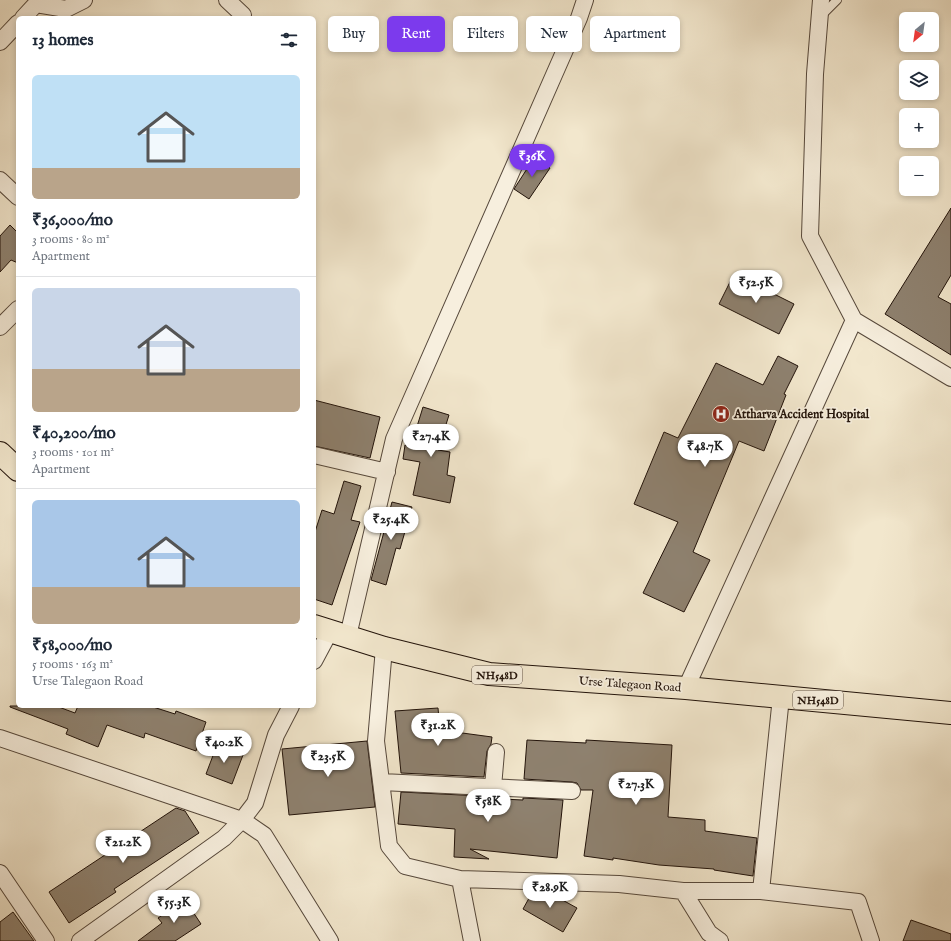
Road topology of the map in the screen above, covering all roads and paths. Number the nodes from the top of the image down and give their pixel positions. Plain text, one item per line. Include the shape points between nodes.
1 (84, 0) edge
2 (227, 0) edge
3 (585, 0) edge
4 (821, 0) edge
5 (837, 0) edge
6 (244, 11) edge
7 (26, 16) edge
8 (820, 18) junction
9 (16, 26) edge
10 (0, 42) edge
11 (0, 180) edge
12 (16, 195) edge
13 (16, 311) edge
14 (854, 320) junction
15 (0, 327) edge
16 (951, 378) edge
17 (0, 453) edge
18 (316, 455) edge
19 (16, 468) edge
20 (387, 472) junction
21 (330, 631) edge
22 (384, 648) junction
23 (316, 657) edge
24 (686, 688) junction
25 (781, 697) junction
26 (290, 708) edge
27 (951, 713) edge
28 (0, 738) edge
29 (496, 752) dead end
30 (381, 782) junction
31 (493, 787) junction
32 (572, 791) dead end
33 (242, 820) junction
34 (0, 873) edge
35 (460, 879) junction
36 (683, 891) junction
37 (761, 891) junction
38 (46, 941) edge
39 (80, 941) edge
40 (330, 941) edge
41 (472, 941) edge
42 (720, 941) edge
43 (871, 941) edge

1 - 7 street via 66,9 36,4
2 - 6 street
3 - 20 street via 394,439
4 - 8 street
5 - 8 lane
8 - 14 street via 815,74 810,236
9 - 10 street
11 - 12 street
13 - 15 street
14 - 16 street
14 - 24 street
17 - 19 highway
18 - 20 street
20 - 21 street
21 - 22 highway, Urse Talegaon Road / NH548D
21 - 23 street
22 - 24 highway, Urse Talegaon Road / NH548D via 489,674
22 - 30 street via 376,741
24 - 25 highway, Urse Talegaon Road / NH548D
25 - 27 highway, Urse Talegaon Road / NH548D
25 - 37 street
26 - 33 street via 276,735 255,802
28 - 33 street
29 - 31 street
30 - 31 street
30 - 35 street via 389,846 405,866
31 - 32 street
33 - 39 street via 224,838
33 - 40 street via 264,835
34 - 38 street
35 - 36 street via 619,884
35 - 41 street
36 - 37 street
36 - 42 street via 709,933
37 - 43 street via 858,902

